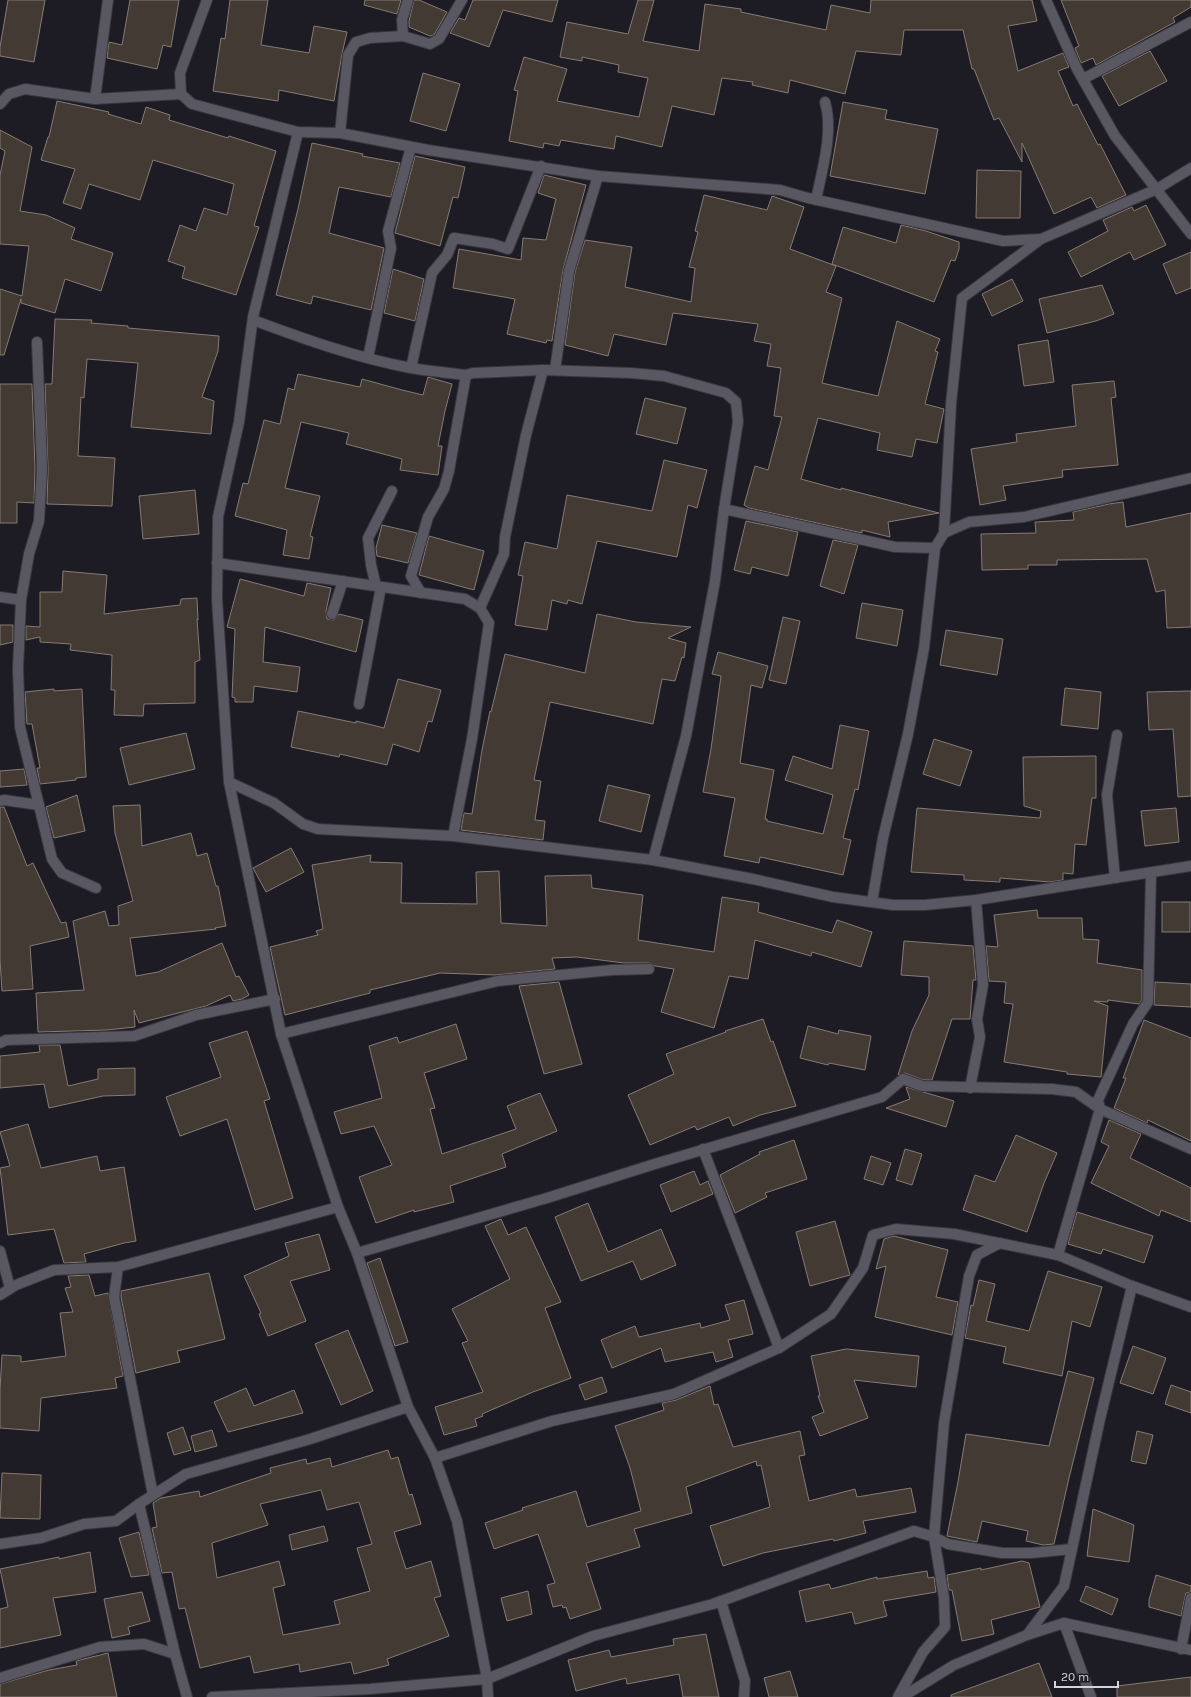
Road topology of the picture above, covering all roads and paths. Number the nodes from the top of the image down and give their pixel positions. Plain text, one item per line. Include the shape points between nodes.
1 (108, 0) edge
2 (207, 0) edge
3 (408, 0) edge
4 (462, 0) edge
5 (1046, 0) edge
6 (1191, 22) edge
7 (403, 36) junction
8 (1083, 79) junction
9 (181, 94) junction
10 (95, 98) junction
11 (825, 102) dead end
12 (0, 104) edge
13 (298, 132) junction
14 (340, 133) junction
15 (411, 147) junction
16 (540, 166) junction
17 (1191, 168) edge
18 (598, 176) junction
19 (1157, 189) junction
20 (816, 200) junction
21 (1191, 234) edge
22 (1041, 239) junction
23 (253, 320) junction
24 (37, 342) dead end
25 (368, 358) junction
26 (411, 368) junction
27 (543, 370) junction
28 (555, 370) junction
29 (466, 375) junction
30 (1191, 478) edge
31 (392, 491) dead end
32 (724, 509) junction
33 (944, 533) junction
34 (935, 548) junction
35 (217, 563) junction
36 (343, 581) junction
37 (379, 587) junction
38 (421, 593) junction
39 (0, 598) edge
40 (21, 600) junction
41 (480, 608) junction
42 (332, 614) dead end
43 (359, 704) dead end
44 (1117, 735) dead end
45 (230, 782) junction
46 (0, 802) edge
47 (39, 805) junction
48 (453, 836) junction
49 (653, 860) junction
50 (1191, 866) edge
51 (1151, 873) junction
52 (1115, 878) junction
53 (96, 888) dead end
54 (976, 900) junction
55 (872, 902) junction
56 (649, 969) dead end
57 (275, 999) junction
58 (281, 1034) junction
59 (0, 1043) edge
60 (970, 1088) junction
61 (1100, 1109) junction
62 (1191, 1148) edge
63 (703, 1149) junction
64 (338, 1207) junction
65 (1000, 1243) junction
66 (0, 1251) edge
67 (357, 1253) junction
68 (1058, 1255) junction
69 (118, 1267) junction
70 (1132, 1286) junction
71 (10, 1288) junction
72 (0, 1295) edge
73 (1191, 1307) edge
74 (779, 1348) junction
75 (408, 1407) junction
76 (435, 1458) junction
77 (153, 1495) junction
78 (139, 1504) junction
79 (934, 1537) junction
80 (0, 1544) edge
81 (1072, 1549) junction
82 (1191, 1598) edge
83 (721, 1601) junction
84 (1064, 1623) junction
85 (1027, 1635) junction
86 (1181, 1649) junction
87 (1191, 1650) edge
88 (175, 1654) junction
89 (0, 1678) edge
90 (488, 1679) junction
91 (187, 1697) edge
92 (212, 1697) edge
93 (488, 1697) edge
94 (744, 1697) edge
95 (898, 1697) edge
96 (902, 1697) edge
97 (1091, 1697) edge

1 - 10 street
2 - 9 street via 180,73
3 - 7 street via 402,20
4 - 7 street via 439,39 430,44
5 - 8 street
6 - 8 street
7 - 14 street via 370,38 356,42 348,55
8 - 19 street via 1115,136
9 - 10 street
9 - 13 street via 192,104
10 - 12 street via 25,89 9,94
11 - 20 street via 829,114 825,156
13 - 14 street
13 - 23 street
14 - 15 street
15 - 16 street
15 - 25 street via 388,231 391,248
16 - 18 street
16 - 26 street via 508,249 454,238 447,255 432,273
17 - 19 street
18 - 20 street via 780,190
18 - 28 street via 569,271
19 - 21 street
19 - 22 street
20 - 22 street via 1003,241
22 - 33 street via 962,298 951,404
23 - 25 street
23 - 35 street via 239,422 218,517
24 - 40 street via 42,469 40,506
25 - 26 street
26 - 29 street
27 - 28 street
27 - 29 street
27 - 41 street via 526,436 505,537 504,554
28 - 32 street via 664,376 726,394 736,402 738,422
29 - 38 street via 444,490 428,517 411,576
30 - 33 street via 1024,517 969,522
31 - 37 street via 368,538 371,565
32 - 34 street via 895,547
32 - 49 street via 715,581 686,736
33 - 34 street
34 - 55 street via 924,648 908,734 883,838
35 - 36 street
35 - 45 street via 217,599
36 - 37 street
36 - 42 street
37 - 38 street
37 - 43 street
38 - 41 street via 465,599
39 - 40 street
40 - 47 street via 18,669 20,727
41 - 48 street via 489,623 472,738
44 - 52 street via 1107,795
45 - 48 street via 274,803 303,824 318,829
45 - 57 street
46 - 47 street via 4,800
47 - 53 street via 52,858 62,872
48 - 49 street
49 - 55 street via 833,897
50 - 51 street
51 - 52 street
51 - 61 street via 1148,1002 1133,1024 1098,1100
52 - 54 street
54 - 55 street via 925,906
54 - 60 street via 982,985 977,1019 980,1037
56 - 58 street via 498,981
57 - 58 street
57 - 59 street via 196,1015 134,1036 6,1040
58 - 64 street
60 - 61 street via 1052,1089 1076,1092
60 - 63 street via 922,1086 903,1079 882,1097
61 - 62 street
61 - 68 street
63 - 67 street via 547,1198
63 - 74 street
64 - 67 street
64 - 69 street
65 - 68 street
65 - 74 street via 954,1234 896,1229 873,1235 863,1268 832,1314
65 - 79 street via 977,1255 969,1276 944,1423
66 - 71 street
67 - 75 street
68 - 70 street
69 - 71 street via 54,1270
69 - 77 street via 114,1297
70 - 73 street
70 - 81 street
71 - 72 street
74 - 76 street via 674,1394 552,1421
75 - 76 street
75 - 77 street via 308,1440 186,1474
76 - 90 street via 457,1521
77 - 78 street
78 - 80 street via 116,1521 84,1524 41,1538
78 - 88 street
79 - 81 street via 948,1544 1002,1554
79 - 83 street via 914,1531 902,1534
79 - 95 street via 944,1598 945,1627 923,1652
81 - 85 street via 1064,1586
82 - 86 street
83 - 90 street via 593,1636
83 - 94 street via 745,1681
84 - 85 street
84 - 86 street
84 - 97 street
85 - 96 street via 954,1665
86 - 87 street
88 - 89 street via 144,1644 100,1648
88 - 91 street
90 - 92 street via 370,1689
90 - 93 street

